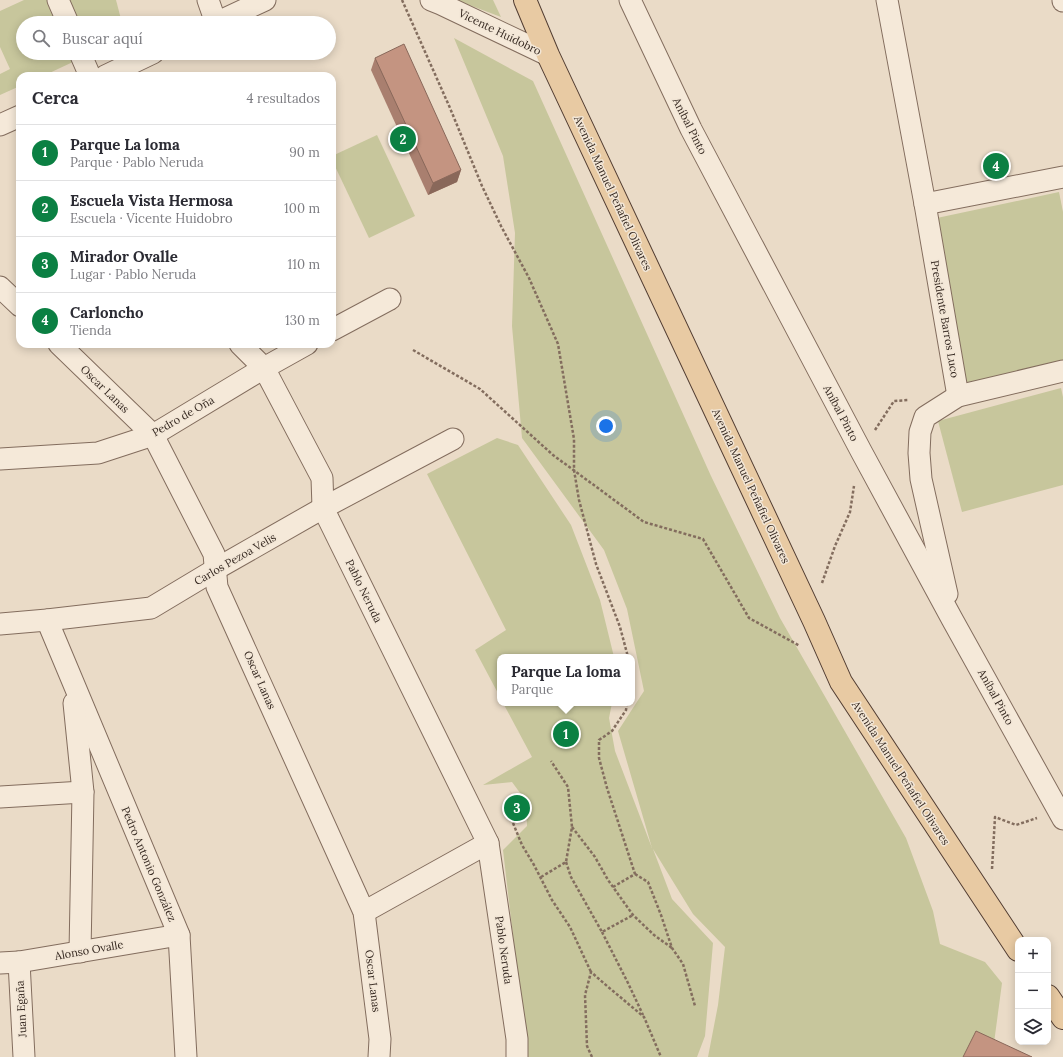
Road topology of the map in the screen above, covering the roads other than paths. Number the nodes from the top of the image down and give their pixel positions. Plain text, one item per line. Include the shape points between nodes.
1 (58, 0) edge
2 (208, 0) edge
3 (265, 0) edge
4 (431, 0) edge
5 (524, 0) edge
6 (630, 0) edge
7 (888, 0) edge
8 (65, 16) edge
9 (214, 16) edge
10 (231, 16) edge
11 (548, 55) junction
12 (83, 60) edge
13 (138, 60) edge
14 (88, 72) edge
15 (113, 72) edge
16 (16, 118) edge
17 (0, 125) edge
18 (1063, 177) edge
19 (925, 204) junction
20 (0, 286) edge
21 (390, 299) dead end
22 (16, 302) edge
23 (336, 328) edge
24 (63, 348) edge
25 (244, 348) edge
26 (300, 348) edge
27 (264, 368) junction
28 (1063, 371) edge
29 (958, 396) junction
30 (153, 435) junction
31 (453, 439) dead end
32 (0, 459) edge
33 (323, 508) junction
34 (216, 569) junction
35 (952, 619) junction
36 (47, 620) junction
37 (0, 624) edge
38 (72, 680) junction
39 (83, 792) junction
40 (0, 798) edge
41 (1062, 813) edge
42 (488, 842) junction
43 (364, 912) junction
44 (179, 935) junction
45 (1015, 945) edge
46 (80, 952) junction
47 (10, 962) edge
48 (1051, 1000) edge
49 (1063, 1018) edge
50 (24, 1057) edge
51 (186, 1057) edge
52 (379, 1057) edge
53 (517, 1057) edge

1 - 8 street
2 - 9 street
3 - 10 street
4 - 11 street, Vicente Huidobro
5 - 11 main road, Avenida Manuel Peñafiel Olivares
6 - 35 street, Aníbal Pinto via 691,129
7 - 19 street, Presidente Barros Luco
11 - 45 main road, Avenida Manuel Peñafiel Olivares via 841,682
12 - 14 street
13 - 15 street
16 - 17 street
18 - 19 street
19 - 29 street, Presidente Barros Luco
20 - 22 street
21 - 23 street
24 - 30 street, Oscar Lanas
25 - 27 street, Pablo Neruda
26 - 27 street, Pedro de Oña
27 - 30 street, Pedro de Oña
27 - 33 street, Pablo Neruda via 322,478
28 - 29 street
29 - 35 street via 925,417 920,432 919,453 921,479
30 - 32 street, Pedro de Oña via 98,453
30 - 34 street, Oscar Lanas via 214,554
31 - 33 street, Carlos Pezoa Velis
33 - 34 street, Carlos Pezoa Velis
33 - 42 street, Pablo Neruda
34 - 36 street, Carlos Pezoa Velis via 151,608
34 - 43 street, Oscar Lanas via 217,587
35 - 41 street, Aníbal Pinto
36 - 37 street, Carlos Pezoa Velis
36 - 38 street, Pedro Antonio González
38 - 39 street, Pedro Antonio González
38 - 44 street, Pedro Antonio González
39 - 40 street
39 - 46 street, Pedro Antonio González
42 - 43 street
42 - 53 street, Pablo Neruda via 517,1039
43 - 52 street, Oscar Lanas via 380,1039
44 - 46 street, Alonso Ovalle
44 - 51 street, Pedro Antonio González
46 - 47 street, Alonso Ovalle
47 - 50 street, Juan Egaña
48 - 49 main road

